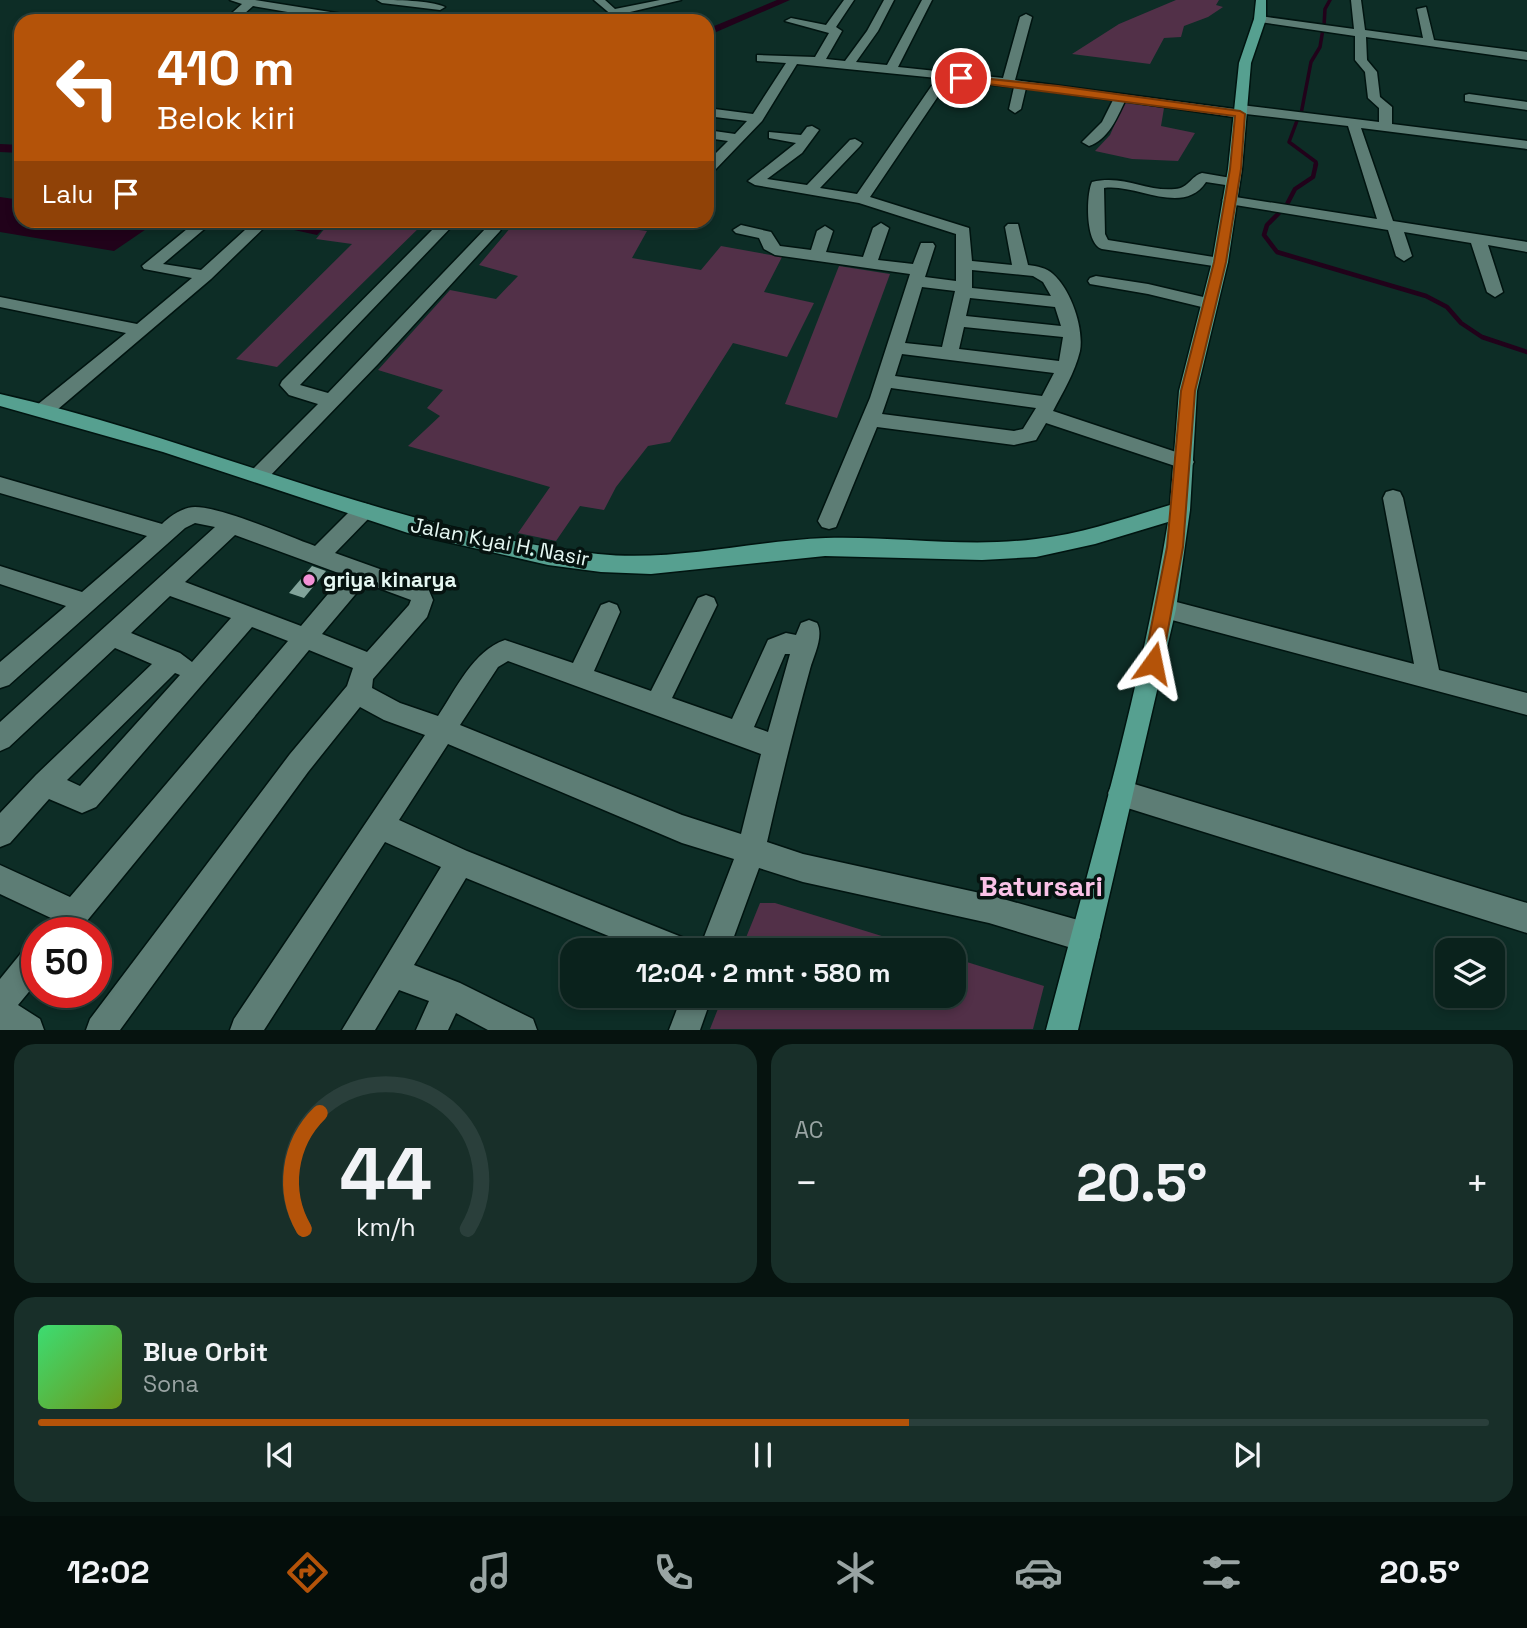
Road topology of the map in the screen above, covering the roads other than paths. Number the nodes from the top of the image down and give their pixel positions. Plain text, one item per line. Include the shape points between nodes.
1 (235, 0) edge
2 (382, 0) edge
3 (599, 0) edge
4 (676, 0) edge
5 (849, 0) edge
6 (889, 0) edge
7 (927, 0) edge
8 (1261, 0) edge
9 (1356, 0) edge
10 (250, 3) junction
11 (439, 3) edge
12 (647, 3) edge
13 (1422, 9) dead end
14 (237, 14) edge
15 (304, 14) edge
16 (1027, 17) dead end
17 (1260, 19) junction
18 (791, 21) dead end
19 (829, 29) junction
20 (1358, 31) junction
21 (1429, 41) junction
22 (1467, 47) junction
23 (1527, 56) edge
24 (761, 58) dead end
25 (794, 59) junction
26 (1477, 60) dead end
27 (820, 61) junction
28 (847, 66) junction
29 (890, 71) junction
30 (945, 76) junction
31 (1015, 84) junction
32 (1121, 97) junction
33 (1469, 98) dead end
34 (1527, 106) edge
35 (1015, 109) dead end
36 (1240, 111) junction
37 (714, 113) edge
38 (757, 118) junction
39 (1353, 123) junction
40 (1385, 127) junction
41 (714, 135) edge
42 (774, 135) dead end
43 (738, 138) junction
44 (1089, 142) dead end
45 (855, 143) dead end
46 (1527, 145) edge
47 (714, 159) edge
48 (1232, 183) junction
49 (811, 190) junction
50 (861, 200) junction
51 (1229, 200) junction
52 (1013, 226) dead end
53 (1391, 226) junction
54 (198, 228) edge
55 (256, 228) edge
56 (443, 228) edge
57 (495, 228) edge
58 (881, 228) dead end
59 (741, 230) dead end
60 (825, 231) dead end
61 (1478, 239) junction
62 (927, 246) dead end
63 (1527, 247) edge
64 (817, 256) junction
65 (1404, 256) dead end
66 (130, 262) dead end
67 (1220, 262) junction
68 (869, 263) junction
69 (966, 265) junction
70 (150, 266) junction
71 (1018, 270) junction
72 (918, 275) junction
73 (205, 276) junction
74 (1096, 281) dead end
75 (963, 290) junction
76 (1495, 292) dead end
77 (0, 302) edge
78 (1061, 302) junction
79 (1210, 304) junction
80 (956, 321) junction
81 (140, 330) junction
82 (1071, 332) junction
83 (894, 347) junction
84 (949, 353) junction
85 (1063, 368) junction
86 (884, 381) junction
87 (0, 400) edge
88 (332, 401) junction
89 (1045, 409) junction
90 (44, 410) junction
91 (871, 419) junction
92 (1184, 462) junction
93 (260, 474) junction
94 (0, 485) edge
95 (1393, 498) dead end
96 (1180, 510) junction
97 (353, 521) junction
98 (829, 521) dead end
99 (232, 525) junction
100 (164, 533) junction
101 (319, 556) junction
102 (362, 570) junction
103 (0, 575) edge
104 (167, 585) junction
105 (86, 603) junction
106 (706, 605) dead end
107 (1165, 609) junction
108 (609, 612) dead end
109 (248, 615) junction
110 (112, 636) junction
111 (304, 638) junction
112 (172, 660) junction
113 (371, 664) junction
114 (2, 673) edge
115 (198, 673) junction
116 (579, 676) junction
117 (1429, 678) junction
118 (359, 690) junction
119 (1527, 704) edge
120 (657, 705) junction
121 (443, 730) junction
122 (738, 734) junction
123 (0, 739) edge
124 (776, 747) junction
125 (46, 785) junction
126 (1121, 793) junction
127 (379, 825) junction
128 (0, 832) edge
129 (751, 850) junction
130 (460, 862) junction
131 (0, 879) edge
132 (57, 917) edge
133 (71, 917) edge
134 (1527, 918) edge
135 (1085, 937) junction
136 (649, 938) edge
137 (718, 938) edge
138 (392, 972) junction
139 (21, 977) edge
140 (449, 994) junction
141 (0, 1003) edge
142 (692, 1008) edge
143 (0, 1012) edge
144 (29, 1030) edge
145 (101, 1030) edge
146 (245, 1030) edge
147 (357, 1030) edge
148 (431, 1030) edge
149 (522, 1030) edge
150 (684, 1030) edge
151 (1062, 1030) edge

1 - 10 street
2 - 11 street
3 - 12 street via 613,13
4 - 12 street
5 - 19 street
6 - 28 street
7 - 29 street
8 - 17 main road
9 - 20 street
10 - 14 street
10 - 15 street
13 - 21 street
16 - 31 street
17 - 20 street
17 - 36 main road via 1245,64
18 - 19 street
19 - 27 street via 836,31
20 - 21 street
20 - 40 street via 1361,60 1371,72 1374,98 1386,107
21 - 22 street
22 - 23 street
22 - 26 street
24 - 25 street
25 - 27 street
25 - 38 street
27 - 28 street
28 - 29 street
29 - 30 street
30 - 31 street
30 - 50 street
31 - 32 street
31 - 35 street
32 - 36 street
32 - 44 street via 1108,124
33 - 34 street
36 - 39 street
36 - 48 main road
37 - 38 street
38 - 43 street
39 - 40 street
39 - 53 street
40 - 46 street
41 - 43 street
42 - 49 street via 808,135 797,150 755,181
43 - 47 street
45 - 49 street
48 - 51 main road
48 - 67 street via 1202,177 1195,188 1175,194 1122,183 1097,185 1097,234 1102,244
49 - 50 street
50 - 69 street via 960,228 965,235
51 - 53 street
51 - 67 main road
52 - 71 street
53 - 61 street
53 - 65 street
54 - 70 street
55 - 73 street
56 - 88 street via 289,385
57 - 88 street
58 - 68 street
59 - 64 street via 766,235 775,250
60 - 64 street
61 - 63 street
61 - 76 street
62 - 72 street
64 - 68 street
66 - 70 street
67 - 79 main road
68 - 72 street
69 - 71 street
69 - 75 street
70 - 73 street
71 - 78 street via 1048,276
72 - 75 street
72 - 83 street
73 - 81 street
74 - 79 street
75 - 78 street
75 - 80 street
77 - 81 street
78 - 82 street
79 - 92 main road via 1188,391
80 - 82 street
80 - 84 street
81 - 90 street
82 - 85 street via 1071,351
83 - 84 street
83 - 86 street
84 - 85 street
85 - 89 street
86 - 89 street
86 - 91 street
87 - 90 main road, Jalan Kyai H. Nasir
88 - 93 street
89 - 91 street via 1029,435 1019,438
89 - 92 street
90 - 93 main road, Jalan Kyai H. Nasir
91 - 98 street
92 - 96 main road
93 - 97 main road, Jalan Kyai H. Nasir
94 - 100 street
95 - 117 street
96 - 97 main road, Jalan Kyai H. Nasir via 1036,548 824,547 651,565 548,556 408,525
96 - 107 main road
97 - 101 street
99 - 100 street via 194,515
99 - 101 street
99 - 104 street
100 - 105 street
101 - 102 street
102 - 111 street
102 - 113 street via 422,596 419,610
103 - 105 street
104 - 109 street
104 - 110 street
105 - 114 street
106 - 120 street
107 - 117 street
107 - 126 main road
108 - 116 street
109 - 111 street
109 - 115 street
110 - 112 street
110 - 123 street
111 - 113 street
111 - 133 street
112 - 115 street
112 - 125 street
113 - 118 street
115 - 125 street via 87,798
116 - 120 street
116 - 121 street via 509,650 500,652
117 - 119 street
118 - 121 street via 393,712
118 - 145 street via 299,763
120 - 122 street
121 - 127 street
121 - 129 street via 682,829
122 - 124 street
122 - 124 street via 776,648 807,639
124 - 129 street
125 - 128 street
126 - 134 street
126 - 135 main road
127 - 130 street
127 - 146 street
129 - 135 street via 803,868 989,909
129 - 137 street
130 - 136 street
130 - 138 street
131 - 132 street
135 - 151 main road
138 - 140 street
138 - 147 street
139 - 141 street
140 - 148 street
140 - 149 street
142 - 150 street
143 - 144 street

